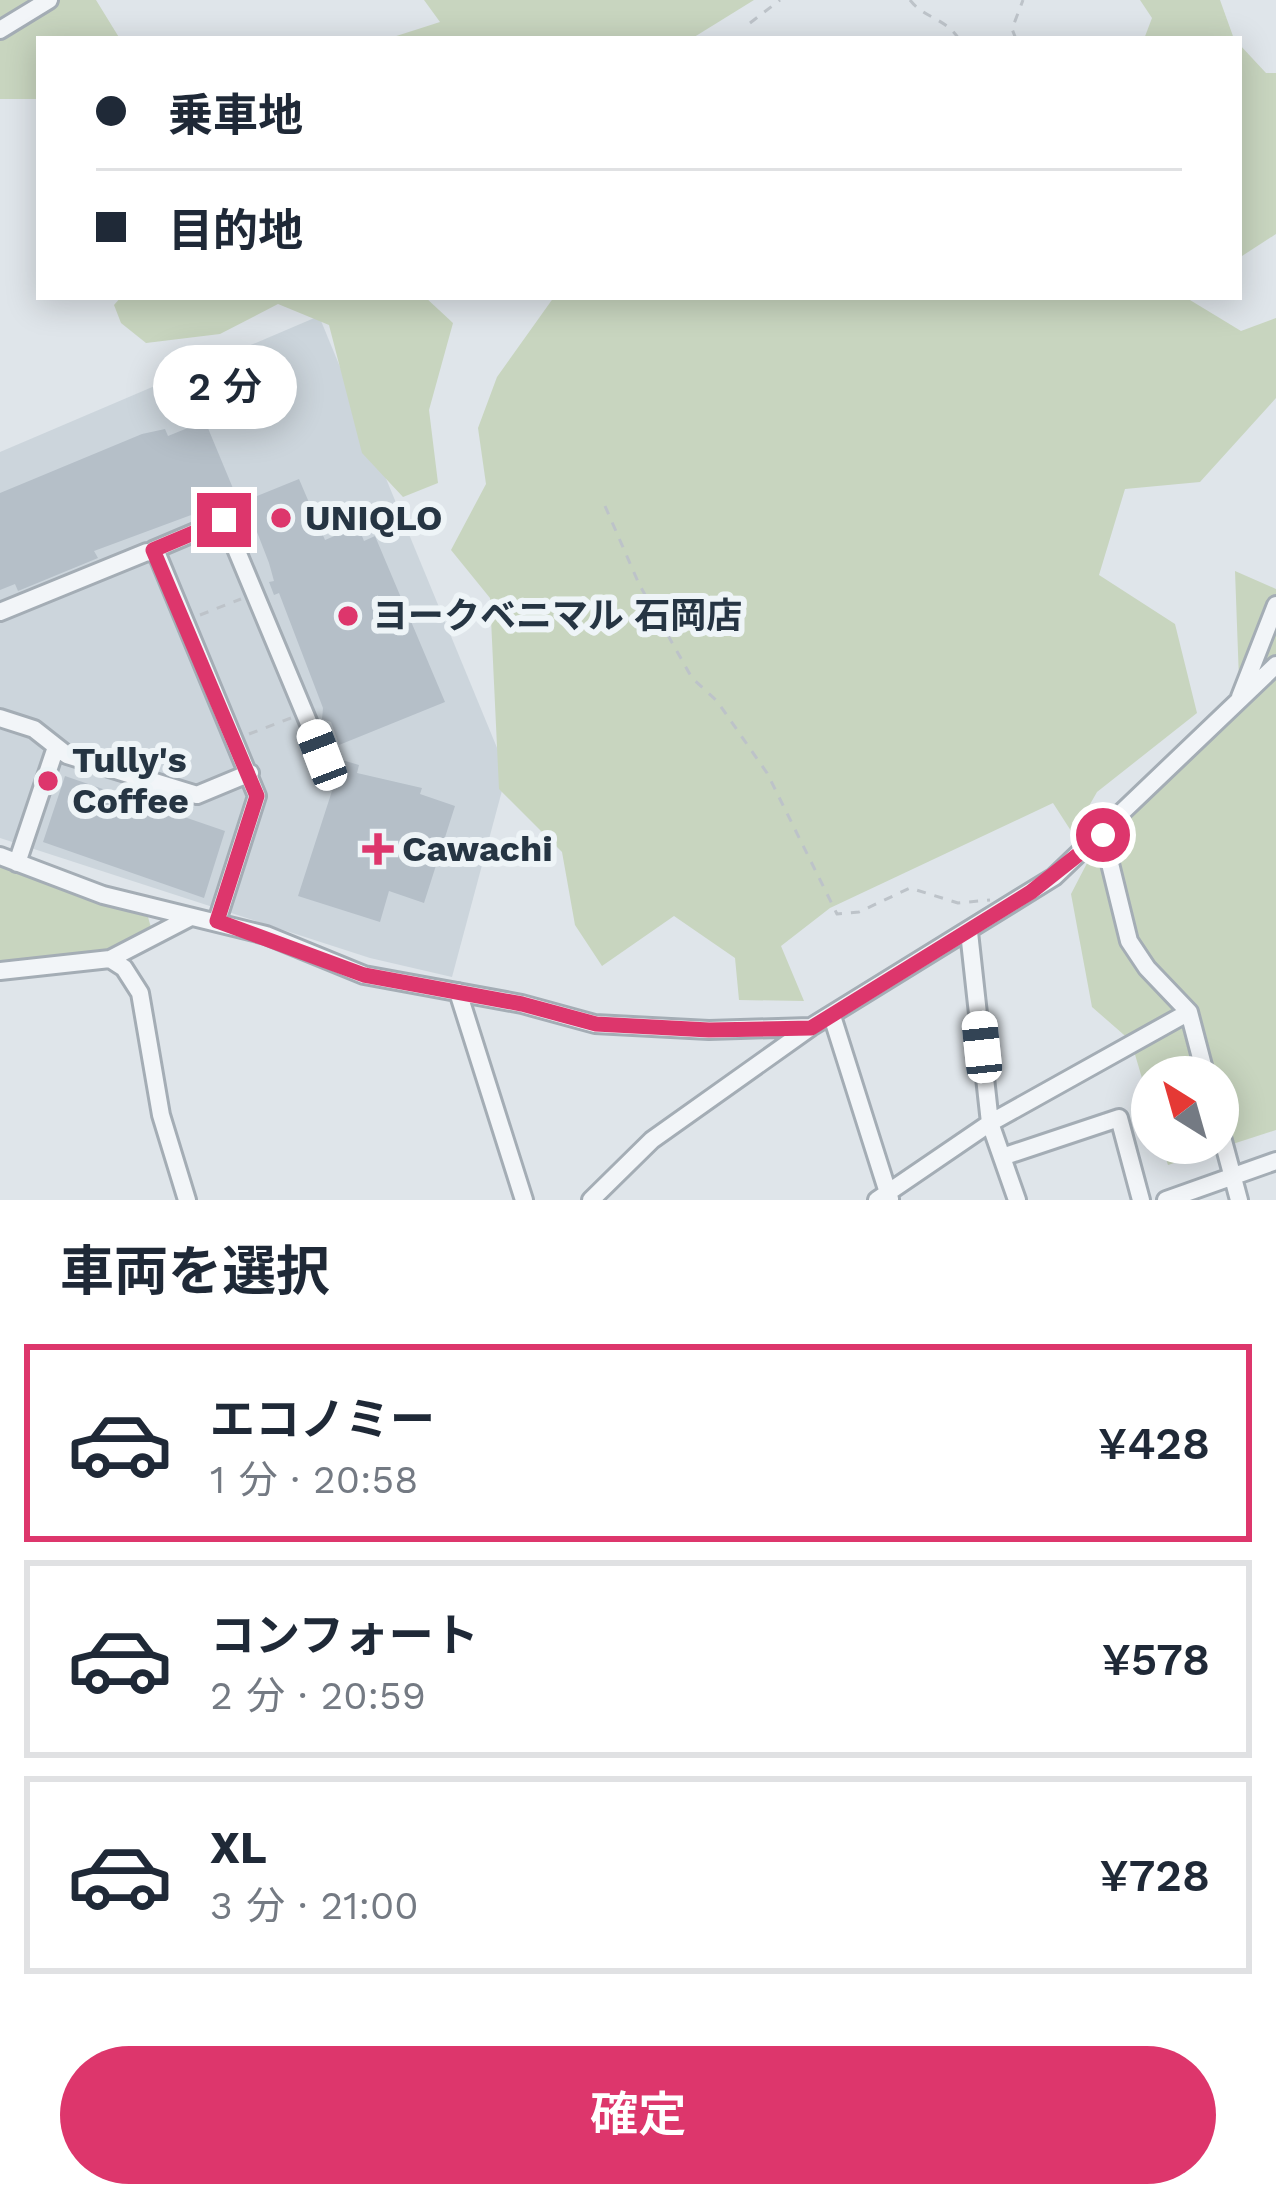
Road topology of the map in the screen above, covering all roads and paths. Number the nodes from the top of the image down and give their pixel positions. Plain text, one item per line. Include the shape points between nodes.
1 (49, 0) edge
2 (780, 0) edge
3 (910, 0) edge
4 (1023, 0) edge
5 (750, 23) dead end
6 (0, 29) edge
7 (957, 36) edge
8 (1015, 36) edge
9 (605, 506) dead end
10 (153, 550) junction
11 (256, 593) junction
12 (1276, 605) edge
13 (0, 612) edge
14 (185, 621) junction
15 (1276, 665) edge
16 (1238, 703) junction
17 (305, 713) junction
18 (0, 718) edge
19 (234, 740) junction
20 (55, 750) junction
21 (322, 755) dead end
22 (250, 773) junction
23 (1103, 835) junction
24 (8, 860) edge
25 (1008, 907) junction
26 (191, 917) junction
27 (217, 921) junction
28 (969, 932) junction
29 (110, 959) junction
30 (0, 971) edge
31 (458, 992) junction
32 (1189, 1012) junction
33 (832, 1016) junction
34 (811, 1028) junction
35 (1201, 1056) edge
36 (990, 1123) junction
37 (1002, 1157) junction
38 (1276, 1161) edge
39 (1229, 1164) edge
40 (1231, 1172) junction
41 (601, 1196) edge
42 (885, 1197) edge
43 (187, 1200) edge
44 (524, 1200) edge
45 (1018, 1200) edge
46 (1141, 1200) edge
47 (1166, 1200) edge
48 (1239, 1200) edge

1 - 6 street
2 - 5 path
3 - 7 path
4 - 8 path
9 - 25 path via 692,678 767,773 837,914 910,888
10 - 11 street via 224,520
10 - 13 street
10 - 14 street
11 - 14 path
11 - 17 street
12 - 16 street
14 - 19 street
15 - 16 street
16 - 23 street
17 - 19 path
17 - 21 street
18 - 20 street via 34,729
19 - 22 street
20 - 22 street via 197,794
20 - 24 street
22 - 27 street via 257,796
23 - 25 street
23 - 32 street via 1130,941
24 - 26 street
25 - 28 street
26 - 27 street
26 - 29 street
27 - 31 street via 364,975
28 - 33 street
28 - 36 street
29 - 30 street
29 - 43 street via 140,993 160,1115
31 - 34 street via 596,1024
31 - 44 street
32 - 35 street
32 - 36 street
33 - 34 street
33 - 42 street
34 - 41 street via 652,1140
36 - 37 street
36 - 42 street
37 - 45 street
37 - 46 street via 1119,1118
38 - 40 street
39 - 40 street
40 - 47 street
40 - 48 street

